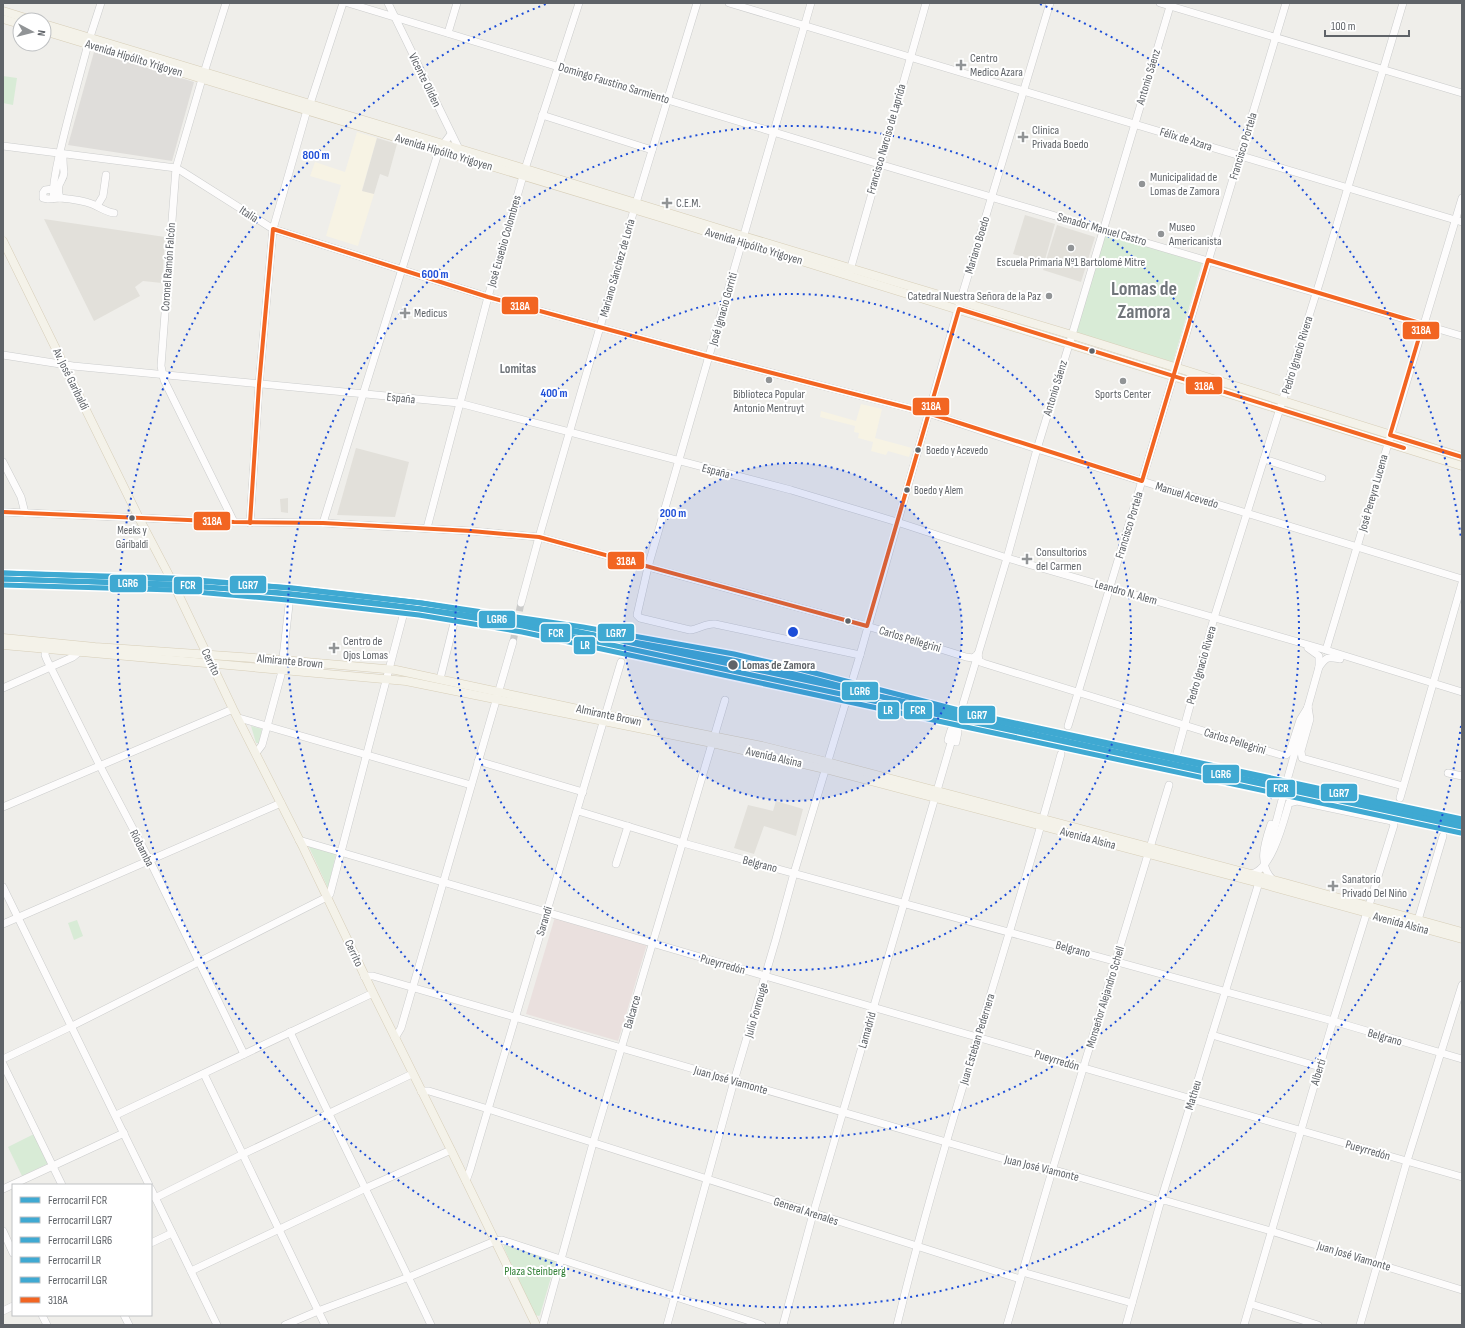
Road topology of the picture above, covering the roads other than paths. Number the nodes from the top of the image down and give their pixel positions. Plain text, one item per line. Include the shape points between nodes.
1 (101, 3) edge
2 (226, 3) edge
3 (343, 3) edge
4 (348, 3) edge
5 (388, 3) edge
6 (457, 3) edge
7 (579, 3) edge
8 (697, 3) edge
9 (728, 3) edge
10 (811, 3) edge
11 (926, 3) edge
12 (1050, 3) edge
13 (1160, 3) edge
14 (1286, 3) edge
15 (1403, 3) edge
16 (1170, 4) edge
17 (395, 17) junction
18 (804, 26) junction
19 (52, 27) edge
20 (52, 33) edge
21 (448, 33) junction
22 (1276, 37) junction
23 (89, 41) junction
24 (909, 58) junction
25 (558, 66) junction
26 (1382, 70) junction
27 (203, 75) junction
28 (1023, 92) junction
29 (1462, 93) edge
30 (668, 100) junction
31 (309, 107) junction
32 (542, 115) junction
33 (1134, 124) junction
34 (774, 132) junction
35 (451, 134) junction
36 (3, 146) edge
37 (441, 147) junction
38 (459, 149) junction
39 (652, 150) junction
40 (61, 153) junction
41 (1240, 155) junction
42 (462, 157) junction
43 (879, 164) junction
44 (176, 168) junction
45 (524, 172) junction
46 (106, 174) dead end
47 (1347, 188) junction
48 (991, 197) junction
49 (57, 198) junction
50 (1462, 198) edge
51 (97, 206) junction
52 (635, 206) junction
53 (114, 213) dead end
54 (1459, 221) edge
55 (273, 229) junction
56 (1102, 229) junction
57 (742, 240) junction
58 (3, 241) edge
59 (1208, 260) junction
60 (402, 269) junction
61 (849, 272) junction
62 (1316, 293) junction
63 (488, 297) junction
64 (959, 306) junction
65 (1423, 324) junction
66 (600, 327) junction
67 (1462, 336) edge
68 (1071, 339) junction
69 (3, 355) edge
70 (710, 357) junction
71 (64, 365) junction
72 (1175, 372) junction
73 (162, 373) junction
74 (258, 385) junction
75 (819, 386) joint
76 (363, 394) junction
77 (459, 403) junction
78 (1281, 405) junction
79 (928, 413) junction
80 (569, 433) junction
81 (1389, 439) junction
82 (1037, 449) junction
83 (1462, 457) edge
84 (1264, 459) junction
85 (680, 461) junction
86 (3, 462) edge
87 (1462, 466) edge
88 (1322, 478) dead end
89 (1142, 481) junction
90 (790, 490) joint
91 (3, 512) edge
92 (25, 513) junction
93 (1247, 513) junction
94 (139, 518) junction
95 (234, 522) junction
96 (250, 522) junction
97 (897, 522) junction
98 (323, 523) junction
99 (427, 528) junction
100 (539, 537) junction
101 (1357, 547) junction
102 (1007, 558) junction
103 (648, 568) junction
104 (1462, 579) edge
105 (172, 581) joint
106 (1462, 583) edge
107 (1110, 587) junction
108 (521, 603) tunnel mouth
109 (288, 605) dead end
110 (403, 616) dead end
111 (1214, 618) junction
112 (454, 623) dead end
113 (867, 626) junction
114 (3, 638) edge
115 (513, 642) tunnel mouth
116 (1297, 643) junction
117 (3, 645) edge
118 (46, 646) junction
119 (1326, 650) junction
120 (79, 652) junction
121 (978, 654) junction
122 (207, 655) junction
123 (860, 655) junction
124 (966, 657) junction
125 (282, 660) junction
126 (1356, 660) junction
127 (622, 662) dead end
128 (211, 663) junction
129 (983, 664) junction
130 (51, 667) junction
131 (1319, 667) junction
132 (282, 669) junction
133 (390, 670) junction
134 (387, 678) junction
135 (440, 679) junction
136 (1432, 683) junction
137 (3, 688) edge
138 (1078, 692) junction
139 (1462, 692) edge
140 (497, 695) junction
141 (848, 696) joint
142 (725, 700) dead end
143 (963, 704) tunnel mouth
144 (1308, 707) junction
145 (233, 709) junction
146 (239, 718) junction
147 (605, 718) junction
148 (267, 726) junction
149 (1068, 726) dead end
150 (1184, 726) junction
151 (953, 736) tunnel mouth
152 (713, 739) junction
153 (256, 753) junction
154 (1177, 753) dead end
155 (1061, 754) dead end
156 (367, 756) junction
157 (478, 761) junction
158 (826, 765) junction
159 (100, 766) junction
160 (1448, 773) dead end
161 (1288, 776) tunnel mouth
162 (1462, 776) edge
163 (471, 785) junction
164 (1170, 785) dead end
165 (1403, 786) junction
166 (583, 792) junction
167 (936, 793) junction
168 (1280, 797) tunnel mouth
169 (1400, 798) dead end
170 (281, 803) junction
171 (3, 807) edge
172 (578, 811) junction
173 (1392, 821) joint
174 (1041, 822) junction
175 (628, 826) junction
176 (1443, 836) dead end
177 (299, 840) junction
178 (683, 843) junction
179 (1150, 851) junction
180 (341, 852) junction
181 (150, 861) junction
182 (616, 864) dead end
183 (1264, 865) junction
184 (794, 873) junction
185 (1250, 874) junction
186 (1260, 880) junction
187 (1273, 880) junction
188 (443, 882) junction
189 (3, 887) edge
190 (327, 897) junction
191 (904, 904) junction
192 (1367, 910) junction
193 (547, 912) junction
194 (18, 917) junction
195 (1418, 920) junction
196 (3, 924) edge
197 (1009, 932) junction
198 (1462, 932) edge
199 (1462, 939) edge
200 (652, 943) junction
201 (200, 961) junction
202 (1116, 961) junction
203 (364, 976) junction
204 (766, 976) junction
205 (1462, 985) edge
206 (413, 987) junction
207 (1225, 992) junction
208 (372, 993) junction
209 (874, 1007) junction
210 (516, 1016) junction
211 (1333, 1021) junction
212 (72, 1026) junction
213 (290, 1032) junction
214 (1212, 1034) junction
215 (978, 1036) junction
216 (395, 1038) junction
217 (622, 1048) junction
218 (1441, 1053) junction
219 (244, 1054) junction
220 (3, 1059) edge
221 (1462, 1060) edge
222 (3, 1064) edge
223 (1320, 1066) junction
224 (1083, 1068) junction
225 (204, 1074) junction
226 (412, 1074) junction
227 (734, 1081) junction
228 (421, 1091) junction
229 (1192, 1099) junction
230 (488, 1109) junction
231 (843, 1112) junction
232 (328, 1114) junction
233 (116, 1115) junction
234 (1301, 1131) junction
235 (124, 1133) junction
236 (946, 1142) junction
237 (593, 1143) junction
238 (451, 1150) junction
239 (243, 1154) junction
240 (1407, 1161) junction
241 (53, 1166) junction
242 (1052, 1171) junction
243 (1462, 1177) edge
244 (466, 1180) junction
245 (708, 1180) junction
246 (14, 1184) edge
247 (62, 1184) edge
248 (149, 1184) edge
249 (366, 1188) junction
250 (152, 1191) edge
251 (156, 1198) junction
252 (1161, 1200) junction
253 (814, 1214) junction
254 (279, 1230) junction
255 (1271, 1231) junction
256 (3, 1232) edge
257 (172, 1233) junction
258 (495, 1241) junction
259 (152, 1242) edge
260 (916, 1246) junction
261 (12, 1251) edge
262 (560, 1258) junction
263 (1378, 1264) junction
264 (191, 1271) junction
265 (1021, 1276) junction
266 (409, 1277) junction
267 (1462, 1290) edge
268 (676, 1296) junction
269 (1132, 1303) junction
270 (1251, 1304) junction
271 (12, 1306) edge
272 (3, 1311) edge
273 (318, 1311) junction
274 (124, 1316) edge
275 (129, 1325) edge
276 (217, 1325) edge
277 (285, 1325) edge
278 (325, 1325) edge
279 (431, 1325) edge
280 (536, 1325) edge
281 (543, 1325) edge
282 (668, 1325) edge
283 (762, 1325) edge
284 (783, 1325) edge
285 (897, 1325) edge
286 (1007, 1325) edge
287 (1126, 1325) edge
288 (1244, 1325) edge
289 (1318, 1325) edge
290 (1360, 1325) edge

1 - 23 street
2 - 27 street, Coronel Ramón Falcón
3 - 31 street
4 - 17 street, Domingo Faustino Sarmiento
5 - 17 street, Vicente Oliden
6 - 21 street
7 - 25 street, José Eusebio Colombres
8 - 30 street, Mariano Sánchez de Loria
9 - 18 street, Félix de Azara
10 - 18 street, José Ignacio Gorriti
11 - 24 street, Francisco Narciso de Laprida
12 - 28 street, Mariano Boedo
13 - 16 street
14 - 22 street, Francisco Portela
15 - 26 street, Pedro Ignacio Rivera
16 - 22 street
16 - 33 street, Antonio Sáenz
17 - 21 street, Domingo Faustino Sarmiento
17 - 35 street, Vicente Oliden
18 - 24 street, Félix de Azara
18 - 34 street, José Ignacio Gorriti
19 - 23 main road, Avenida Hipólito Yrigoyen
20 - 23 main road, Avenida Hipólito Yrigoyen
21 - 25 street, Domingo Faustino Sarmiento
22 - 26 street
22 - 41 street, Francisco Portela
23 - 27 main road, Avenida Hipólito Yrigoyen
23 - 40 street
24 - 28 street, Félix de Azara
24 - 43 street, Francisco Narciso de Laprida
25 - 30 street, Domingo Faustino Sarmiento
25 - 32 street, José Eusebio Colombres
26 - 29 street
26 - 47 street, Pedro Ignacio Rivera
27 - 31 main road, Avenida Hipólito Yrigoyen
27 - 44 street, Coronel Ramón Falcón
28 - 33 street, Félix de Azara
28 - 48 street, Mariano Boedo
30 - 34 street, Domingo Faustino Sarmiento
30 - 39 street, Mariano Sánchez de Loria
31 - 37 main road, Avenida Hipólito Yrigoyen
31 - 55 street
32 - 39 street
32 - 45 street, José Eusebio Colombres
33 - 41 street, Félix de Azara
33 - 56 street, Antonio Sáenz
34 - 43 street, Domingo Faustino Sarmiento
34 - 57 street, José Ignacio Gorriti
35 - 37 street
35 - 38 street, Vicente Oliden
36 - 40 street, Italia
37 - 38 main road, Avenida Hipólito Yrigoyen
37 - 42 main road, Avenida Hipólito Yrigoyen
37 - 60 street
38 - 42 street, Vicente Oliden
38 - 45 main road, Avenida Hipólito Yrigoyen
39 - 52 street, Mariano Sánchez de Loria
40 - 44 street, Italia
40 - 49 street via 64,172 57,186
40 - 49 street via 52,195
41 - 47 street, Félix de Azara
41 - 59 street, Francisco Portela
42 - 45 main road, Avenida Hipólito Yrigoyen
43 - 48 street, Senador Manuel Castro
43 - 61 street, Francisco Narciso de Laprida
44 - 55 street, Italia
44 - 73 street, Coronel Ramón Falcón
45 - 52 main road, Avenida Hipólito Yrigoyen
45 - 63 street, José Eusebio Colombres
46 - 51 street via 103,196
47 - 54 street, Félix de Azara
47 - 62 street, Pedro Ignacio Rivera
48 - 56 street, Senador Manuel Castro
48 - 64 street, Mariano Boedo
49 - 51 street via 79,200
50 - 54 street, José Pereyra Lucena
51 - 53 street
52 - 57 main road, Avenida Hipólito Yrigoyen
52 - 66 street, Mariano Sánchez de Loria
54 - 65 street, José Pereyra Lucena
55 - 60 street, Italia
55 - 74 street
56 - 59 street, Senador Manuel Castro
56 - 68 street, Antonio Sáenz
57 - 61 main road, Avenida Hipólito Yrigoyen
57 - 70 street, José Ignacio Gorriti
58 - 71 main road, Av. José Garibaldi
59 - 62 street, Senador Manuel Castro
59 - 72 street, Francisco Portela
60 - 63 street, Italia
60 - 76 street
61 - 64 main road, Avenida Hipólito Yrigoyen
62 - 65 street, Senador Manuel Castro
62 - 78 street, Pedro Ignacio Rivera
63 - 66 street, Italia
63 - 77 street, José Eusebio Colombres
64 - 68 main road, Avenida Hipólito Yrigoyen
64 - 79 street, Mariano Boedo
65 - 67 street, Senador Manuel Castro
65 - 81 street, José Pereyra Lucena
66 - 70 street, Italia
66 - 80 street, Mariano Sánchez de Loria
68 - 72 main road, Avenida Hipólito Yrigoyen
68 - 82 street, Antonio Sáenz
69 - 71 street, España
70 - 75 street, Italia
70 - 85 street, José Ignacio Gorriti
71 - 73 street, España
71 - 94 main road, Av. José Garibaldi
72 - 78 main road, Avenida Hipólito Yrigoyen
72 - 89 street, Francisco Portela
73 - 74 street, España
73 - 95 street, Coronel Ramón Falcón
74 - 76 street, España
74 - 96 street
75 - 79 street, Manuel Acevedo
76 - 77 street, España
76 - 98 street
77 - 80 street, España
77 - 99 street, José Eusebio Colombres
78 - 81 main road, Avenida Hipólito Yrigoyen
78 - 84 street, Pedro Ignacio Rivera
79 - 82 street, Manuel Acevedo
79 - 97 street, Mariano Boedo
80 - 85 street, España
80 - 100 street, Mariano Sánchez de Loria
81 - 83 main road, Avenida Hipólito Yrigoyen
81 - 87 main road, Avenida Hipólito Yrigoyen
81 - 101 street, José Pereyra Lucena
82 - 89 street, Manuel Acevedo
82 - 102 street, Antonio Sáenz
84 - 88 street
84 - 93 street, Pedro Ignacio Rivera
85 - 90 street, España
85 - 103 street, José Ignacio Gorriti
86 - 92 street via 21,497
89 - 93 street, Manuel Acevedo
89 - 107 street, Francisco Portela
90 - 97 street, Leandro N. Alem
91 - 92 street, Carlos Pellegrini
92 - 94 street, Carlos Pellegrini
93 - 101 street, Manuel Acevedo
93 - 111 street, Pedro Ignacio Rivera
94 - 95 street, Carlos Pellegrini
94 - 105 main road, Av. José Garibaldi
95 - 96 street, Carlos Pellegrini
96 - 98 street, Carlos Pellegrini
97 - 102 street, Leandro N. Alem
97 - 113 street, Mariano Boedo
98 - 99 street, Carlos Pellegrini
99 - 100 street, Carlos Pellegrini
100 - 103 street, Carlos Pellegrini
100 - 108 street, Mariano Sánchez de Loria
101 - 104 street, Manuel Acevedo
101 - 119 street, José Pereyra Lucena
102 - 107 street, Leandro N. Alem
102 - 121 street, Antonio Sáenz
103 - 113 street, Carlos Pellegrini
103 - 123 street, José Ignacio Gorriti via 637,615 640,618 690,630 711,624
105 - 122 main road, Cerrito
106 - 136 street
107 - 111 street, Leandro N. Alem
107 - 138 street, Francisco Portela
109 - 125 street
110 - 133 street
111 - 116 street, Leandro N. Alem
111 - 150 street, Pedro Ignacio Rivera
112 - 135 street
113 - 123 street, Mariano Boedo
113 - 124 street, Carlos Pellegrini
114 - 118 main road, Almirante Brown
115 - 140 street
116 - 119 street, Leandro N. Alem
116 - 131 street via 1319,656
117 - 118 main road, Almirante Brown
118 - 120 main road, Almirante Brown
118 - 122 main road, Almirante Brown
118 - 130 street, Riobamba via 45,655
119 - 126 street, Leandro N. Alem
120 - 128 main road, Almirante Brown
120 - 130 street
121 - 124 street via 973,658
121 - 129 street via 979,661
121 - 143 street, Antonio Sáenz
122 - 125 main road, Almirante Brown
122 - 128 main road, Cerrito
123 - 141 street, Mariano Boedo
124 - 129 street via 972,667 960,703 961,708 966,706 976,670
125 - 132 street
125 - 133 main road, Almirante Brown
126 - 131 street via 1330,657 1324,659
126 - 136 street, Leandro N. Alem
127 - 147 street, Sarandi
128 - 132 main road, Almirante Brown
128 - 145 main road, Cerrito
129 - 138 street, Carlos Pellegrini
130 - 137 street
130 - 159 street, Riobamba
131 - 144 street
132 - 134 main road, Almirante Brown
132 - 148 street
133 - 134 street
133 - 135 main road, Almirante Brown
134 - 140 main road, Almirante Brown
134 - 156 street
135 - 140 main road, Almirante Brown
136 - 139 street, Leandro N. Alem
136 - 165 street
138 - 149 street, Francisco Portela
138 - 150 street, Carlos Pellegrini
140 - 147 main road, Almirante Brown
140 - 157 street
141 - 158 street, Julio Fonrouge
142 - 152 street, Balcarce
144 - 150 street, Carlos Pellegrini via 1301,716 1290,751 1286,755
144 - 161 street
144 - 165 street via 1310,718 1301,751 1302,758
145 - 146 main road, Cerrito
145 - 159 street
146 - 148 street
146 - 153 main road, Cerrito
147 - 152 main road, Almirante Brown
147 - 166 street, Sarandi
148 - 153 street via 262,745
148 - 156 street
150 - 154 street, Pedro Ignacio Rivera
151 - 167 street, Lamadrid
152 - 158 main road, Avenida Alsina
152 - 178 street, Balcarce
153 - 170 main road, Cerrito
155 - 174 street, Juan Esteban Pedernera
156 - 163 street
156 - 180 street
157 - 163 street
157 - 166 street
158 - 167 main road, Avenida Alsina
158 - 184 street, Julio Fonrouge
159 - 171 street
159 - 181 street, Riobamba
160 - 162 street
163 - 188 street
164 - 179 street, Monseñor Alejandro Schell
165 - 169 street
166 - 172 street, Sarandi
167 - 167 street, Lamadrid via 958,735 957,731 953,730 950,733
167 - 174 main road, Avenida Alsina
167 - 191 street, Lamadrid
168 - 183 street, Matheu via 1265,842
170 - 177 main road, Cerrito
170 - 181 street
172 - 175 street, Belgrano
172 - 193 street, Sarandi
173 - 183 street, Matheu via 1296,801 1289,803 1276,845
173 - 192 street, Alberti via 1394,825
174 - 179 main road, Avenida Alsina
174 - 197 street, Juan Esteban Pedernera
175 - 178 street, Belgrano
175 - 182 street
176 - 195 street
177 - 180 street, Pueyrredón
177 - 190 main road, Cerrito
178 - 184 street, Belgrano
178 - 200 street, Balcarce
179 - 185 main road, Avenida Alsina
179 - 186 main road, Avenida Alsina
179 - 202 street, Monseñor Alejandro Schell
180 - 188 street, Pueyrredón
180 - 190 street via 332,890
181 - 194 street
181 - 201 street, Riobamba
183 - 185 street, Matheu via 1258,872
183 - 186 street, Matheu
183 - 187 street via 1267,874
184 - 191 street, Belgrano
184 - 204 street, Julio Fonrouge
185 - 186 main road, Avenida Alsina
186 - 187 main road, Avenida Alsina
186 - 192 main road, Avenida Alsina
186 - 207 street, Matheu
187 - 192 main road, Avenida Alsina
188 - 193 street, Pueyrredón
188 - 206 street
189 - 194 street
190 - 201 street
190 - 203 main road, Cerrito
191 - 197 street, Belgrano
191 - 209 street, Lamadrid
192 - 195 main road, Avenida Alsina
192 - 199 main road, Avenida Alsina
192 - 211 street, Alberti
193 - 200 street, Pueyrredón
193 - 210 street, Sarandi
194 - 196 street
194 - 212 street
195 - 198 main road, Avenida Alsina
197 - 202 street, Belgrano
197 - 215 street, Juan Esteban Pedernera
200 - 204 street, Pueyrredón
200 - 217 street, Balcarce
201 - 212 street
201 - 219 street, Riobamba
202 - 207 street, Belgrano
202 - 224 street, Monseñor Alejandro Schell
203 - 206 street, Juan José Viamonte via 374,976
203 - 208 main road, Cerrito
204 - 209 street, Pueyrredón
204 - 227 street, Julio Fonrouge
205 - 218 street
206 - 210 street, Juan José Viamonte
206 - 216 street via 401,1028
207 - 211 street, Belgrano
207 - 214 street, Matheu
208 - 213 street
208 - 216 main road, Cerrito
209 - 215 street, Pueyrredón
209 - 231 street, Lamadrid
210 - 217 street, Juan José Viamonte
210 - 230 street, Sarandi
211 - 218 street, Belgrano
211 - 223 street, Alberti
212 - 220 street
212 - 233 street
213 - 219 street
213 - 232 street
214 - 223 street
214 - 229 street, Matheu
215 - 224 street, Pueyrredón
215 - 236 street, Juan Esteban Pedernera
216 - 226 main road, Cerrito
217 - 227 street, Juan José Viamonte
217 - 237 street, Balcarce
218 - 221 street, Belgrano
218 - 240 street
219 - 225 street
222 - 241 street
223 - 234 street, Alberti
224 - 229 street, Pueyrredón
224 - 242 street, Monseñor Alejandro Schell
225 - 233 street
225 - 239 street
226 - 228 main road, Cerrito
226 - 232 street
227 - 231 street, Juan José Viamonte
227 - 245 street, Julio Fonrouge
228 - 230 street, General Arenales via 429,1091
228 - 238 main road, Cerrito
229 - 234 street, Pueyrredón
229 - 252 street, Matheu
230 - 237 street, General Arenales
230 - 244 street, Sarandi
231 - 236 street, Juan José Viamonte
231 - 253 street, Lamadrid
232 - 239 street
232 - 249 street
233 - 235 street
234 - 240 street, Pueyrredón
234 - 255 street, Alberti
235 - 241 street
235 - 248 street
236 - 242 street, Juan José Viamonte
236 - 260 street, Juan Esteban Pedernera
237 - 245 street, General Arenales
237 - 262 street, Balcarce
238 - 244 main road, Cerrito
238 - 249 street
239 - 251 street
239 - 254 street
240 - 243 street, Pueyrredón
240 - 263 street
241 - 246 street
241 - 247 street
242 - 252 street, Juan José Viamonte
242 - 265 street, Monseñor Alejandro Schell
244 - 258 main road, Cerrito
245 - 253 street, General Arenales
245 - 268 street, Julio Fonrouge
249 - 254 street
249 - 266 street
250 - 251 street
251 - 257 street
252 - 255 street, Juan José Viamonte
252 - 269 street, Matheu
253 - 260 street, General Arenales
253 - 284 street, Lamadrid
254 - 264 street
254 - 273 street
255 - 263 street, Juan José Viamonte
255 - 270 street, Alberti
256 - 261 street
257 - 259 street
257 - 264 street
258 - 262 street via 502,1240
258 - 266 street
258 - 280 main road, Cerrito
260 - 265 street, General Arenales
260 - 285 street, Juan Esteban Pedernera
262 - 268 street
262 - 281 street, Balcarce
263 - 267 street, Juan José Viamonte
263 - 290 street
264 - 276 street
265 - 269 street, General Arenales
265 - 286 street, Monseñor Alejandro Schell
266 - 273 street
266 - 279 street
268 - 282 street, Julio Fonrouge
268 - 283 street
269 - 287 street, Matheu
270 - 288 street, Alberti
270 - 289 street
271 - 272 street
273 - 277 street
273 - 278 street
274 - 275 street

